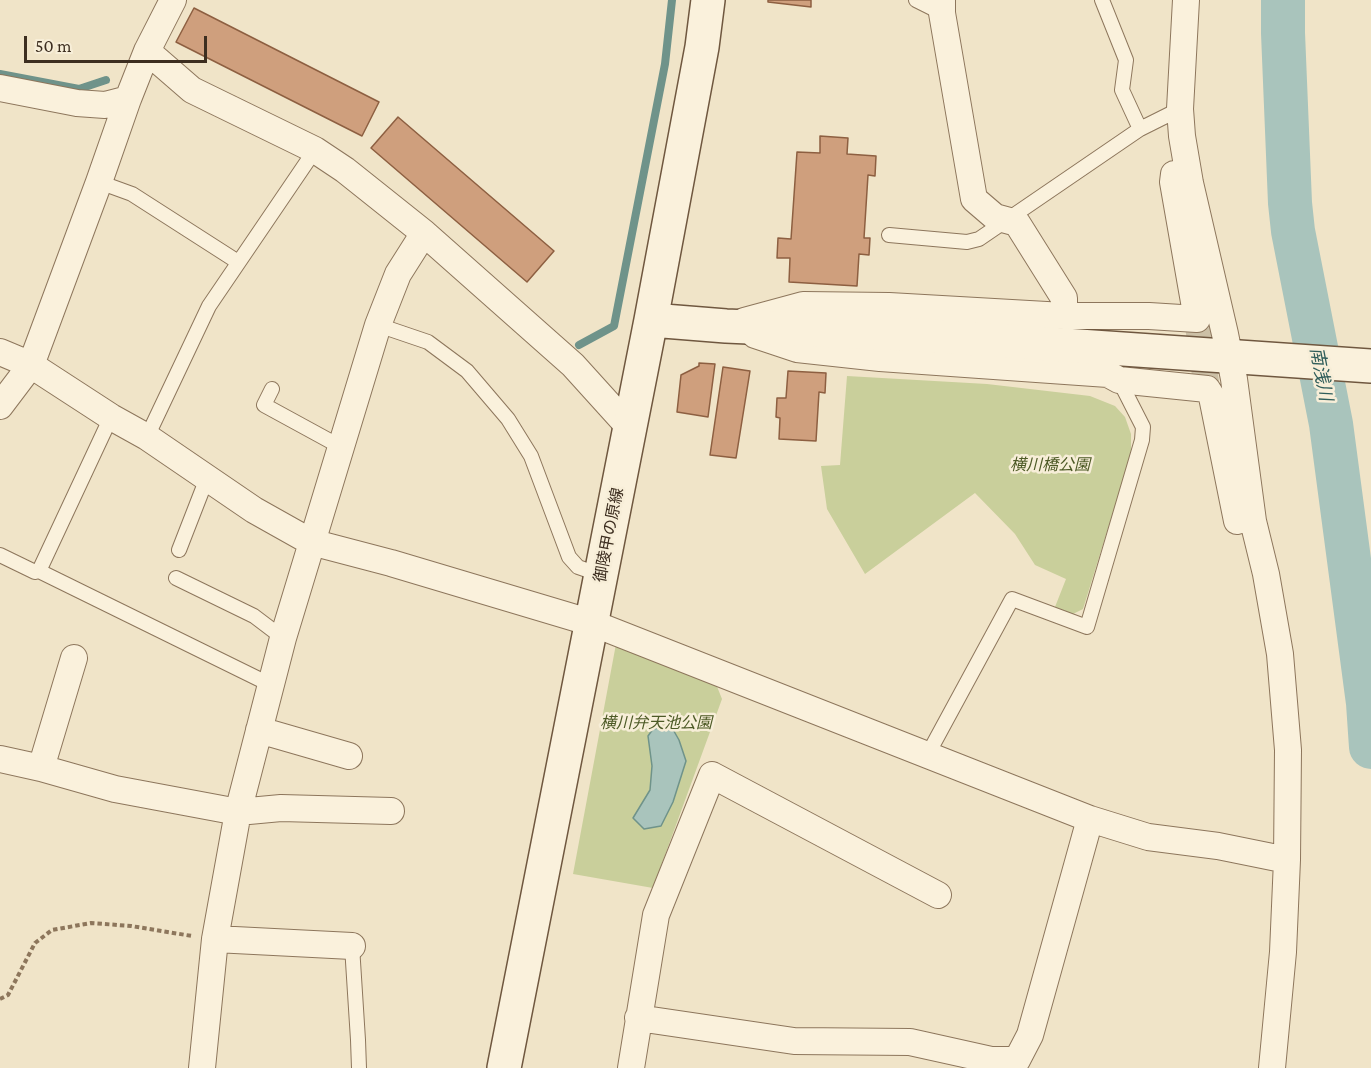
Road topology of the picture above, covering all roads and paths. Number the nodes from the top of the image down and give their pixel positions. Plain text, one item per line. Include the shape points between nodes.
1 (172, 0) edge
2 (708, 0) edge
3 (916, 0) edge
4 (1102, 0) edge
5 (1186, 0) edge
6 (942, 7) edge
7 (147, 51) junction
8 (0, 88) edge
9 (128, 99) junction
10 (1180, 109) junction
11 (1140, 129) junction
12 (1182, 136) junction
13 (315, 150) junction
14 (99, 182) junction
15 (1006, 220) junction
16 (424, 233) junction
17 (889, 235) dead end
18 (238, 262) junction
19 (1064, 316) junction
20 (651, 320) junction
21 (378, 325) junction
22 (726, 326) junction
23 (0, 352) edge
24 (1233, 357) junction
25 (31, 365) junction
26 (1371, 366) edge
27 (1119, 380) junction
28 (272, 390) dead end
29 (0, 406) edge
30 (111, 417) junction
31 (630, 428) junction
32 (147, 437) junction
33 (341, 447) junction
34 (207, 478) junction
35 (311, 542) junction
36 (179, 550) dead end
37 (0, 555) edge
38 (39, 571) junction
39 (1266, 574) junction
40 (601, 575) junction
41 (176, 578) dead end
42 (592, 623) junction
43 (283, 638) junction
44 (74, 658) dead end
45 (271, 684) junction
46 (259, 730) junction
47 (928, 754) junction
48 (350, 756) dead end
49 (0, 759) edge
50 (42, 768) junction
51 (391, 810) dead end
52 (238, 812) junction
53 (1090, 819) junction
54 (1287, 860) junction
55 (938, 896) dead end
56 (215, 939) junction
57 (352, 946) joint
58 (0, 999) edge
59 (638, 1018) junction
60 (202, 1068) edge
61 (359, 1068) edge
62 (504, 1068) edge
63 (631, 1068) edge
64 (1272, 1068) edge

1 - 7 street
2 - 20 street, 御陵甲の原線
3 - 6 lane
4 - 11 lane via 1126,60 1122,90
5 - 10 street
6 - 15 street via 974,199 995,217
7 - 9 street
7 - 13 street via 192,90
8 - 9 street via 77,103 105,105
9 - 14 street
10 - 11 lane
10 - 12 street
11 - 15 lane
12 - 19 street via 1173,182 1197,319
12 - 24 street
13 - 16 street
13 - 18 lane
14 - 18 lane via 132,194
14 - 25 street
15 - 17 lane via 979,239 967,242
15 - 19 street via 1017,224 1064,298
16 - 21 street via 398,274
16 - 31 street via 573,365
18 - 32 lane via 209,306
19 - 22 street via 803,305
20 - 22 street
20 - 31 street, 御陵甲の原線
21 - 33 street
21 - 40 lane via 428,342 467,371 508,418 531,456 569,557 578,567
22 - 24 street
22 - 27 street via 797,349 1108,374
23 - 25 street
24 - 26 street
24 - 39 street via 1253,521
25 - 29 street
25 - 30 street
27 - 39 street via 1207,389 1212,397 1238,525 1250,554
27 - 47 lane via 1143,427 1142,440 1087,627 1011,599
28 - 33 lane via 264,405
30 - 32 street
30 - 38 lane
31 - 40 street, 御陵甲の原線
32 - 34 street
33 - 35 street
34 - 35 street
34 - 36 lane
35 - 42 street
35 - 43 street
37 - 38 lane
38 - 45 lane
39 - 54 street via 1280,654 1288,750
40 - 42 street, 御陵甲の原線
41 - 43 lane via 254,616
42 - 47 street
42 - 62 street, 御陵甲の原線
43 - 45 street
44 - 50 street
45 - 46 street
46 - 48 street
46 - 52 street
47 - 53 street
49 - 50 street
50 - 52 street via 115,789
51 - 52 street via 281,808
52 - 56 street
53 - 54 street via 1148,837
53 - 59 street via 1030,1035 1017,1060 991,1060 910,1042 794,1041
54 - 64 street
55 - 59 street via 712,775 656,915
56 - 57 street
56 - 58 path via 91,923 52,930 35,943 8,995
56 - 60 street
57 - 61 lane
59 - 63 street

